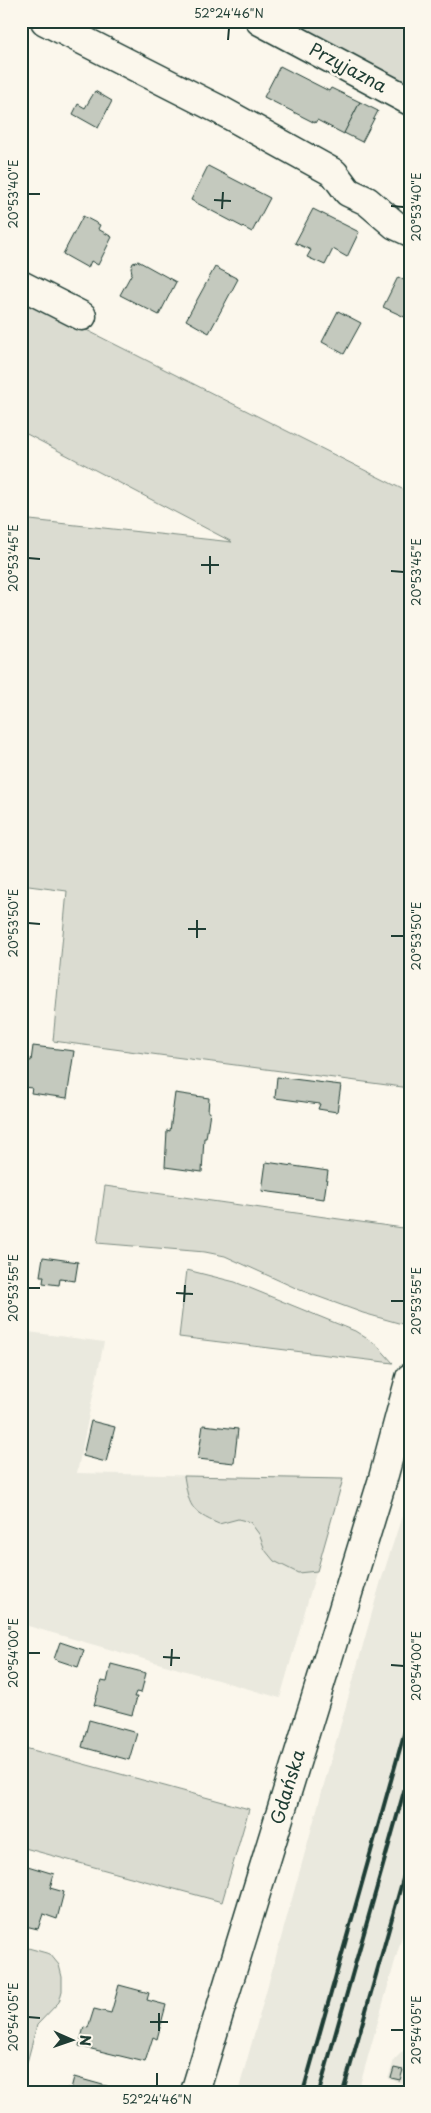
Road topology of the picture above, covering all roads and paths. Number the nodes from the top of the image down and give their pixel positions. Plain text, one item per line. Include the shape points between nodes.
1 (45, 21) edge
2 (260, 21) edge
3 (410, 101) edge
4 (410, 232) edge
5 (21, 285) edge
6 (82, 316) dead end
7 (410, 1378) edge
8 (195, 2092) edge

1 - 4 street via 220,110 334,173 348,192 367,201 395,225
2 - 3 street, Przyjazna
5 - 6 street
7 - 8 street, Gdańska via 382,1482

